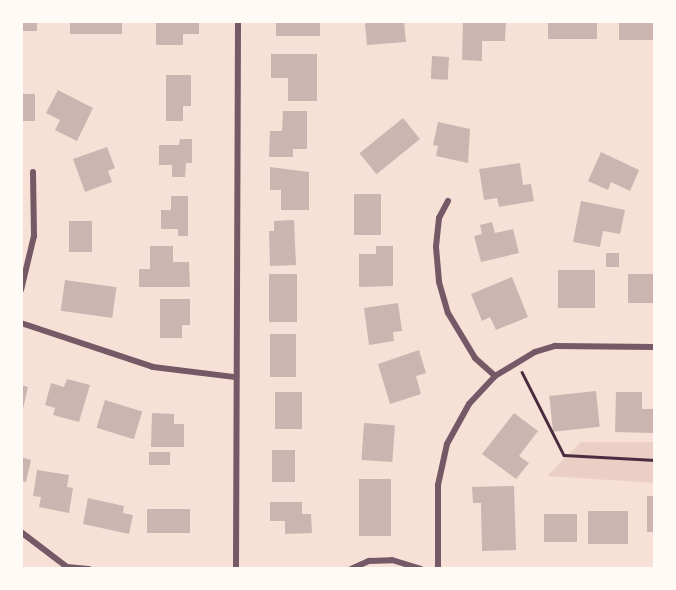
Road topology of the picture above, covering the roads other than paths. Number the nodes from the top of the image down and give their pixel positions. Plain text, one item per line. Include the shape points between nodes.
1 (237, 21) edge
2 (33, 172) dead end
3 (448, 201) dead end
4 (21, 290) edge
5 (21, 323) edge
6 (655, 347) edge
7 (495, 376) junction
8 (235, 377) junction
9 (21, 532) edge
10 (59, 566) edge
11 (89, 569) edge
12 (236, 569) edge
13 (351, 569) edge
14 (421, 569) edge
15 (438, 569) edge

1 - 8 street
2 - 4 street via 34,236
3 - 7 street via 439,218 436,247 448,313 475,358
5 - 8 street via 153,367
6 - 7 street via 555,346
7 - 15 street via 469,404 447,444 438,485
8 - 12 street
9 - 10 street
10 - 11 street
13 - 14 street via 369,561 392,560

